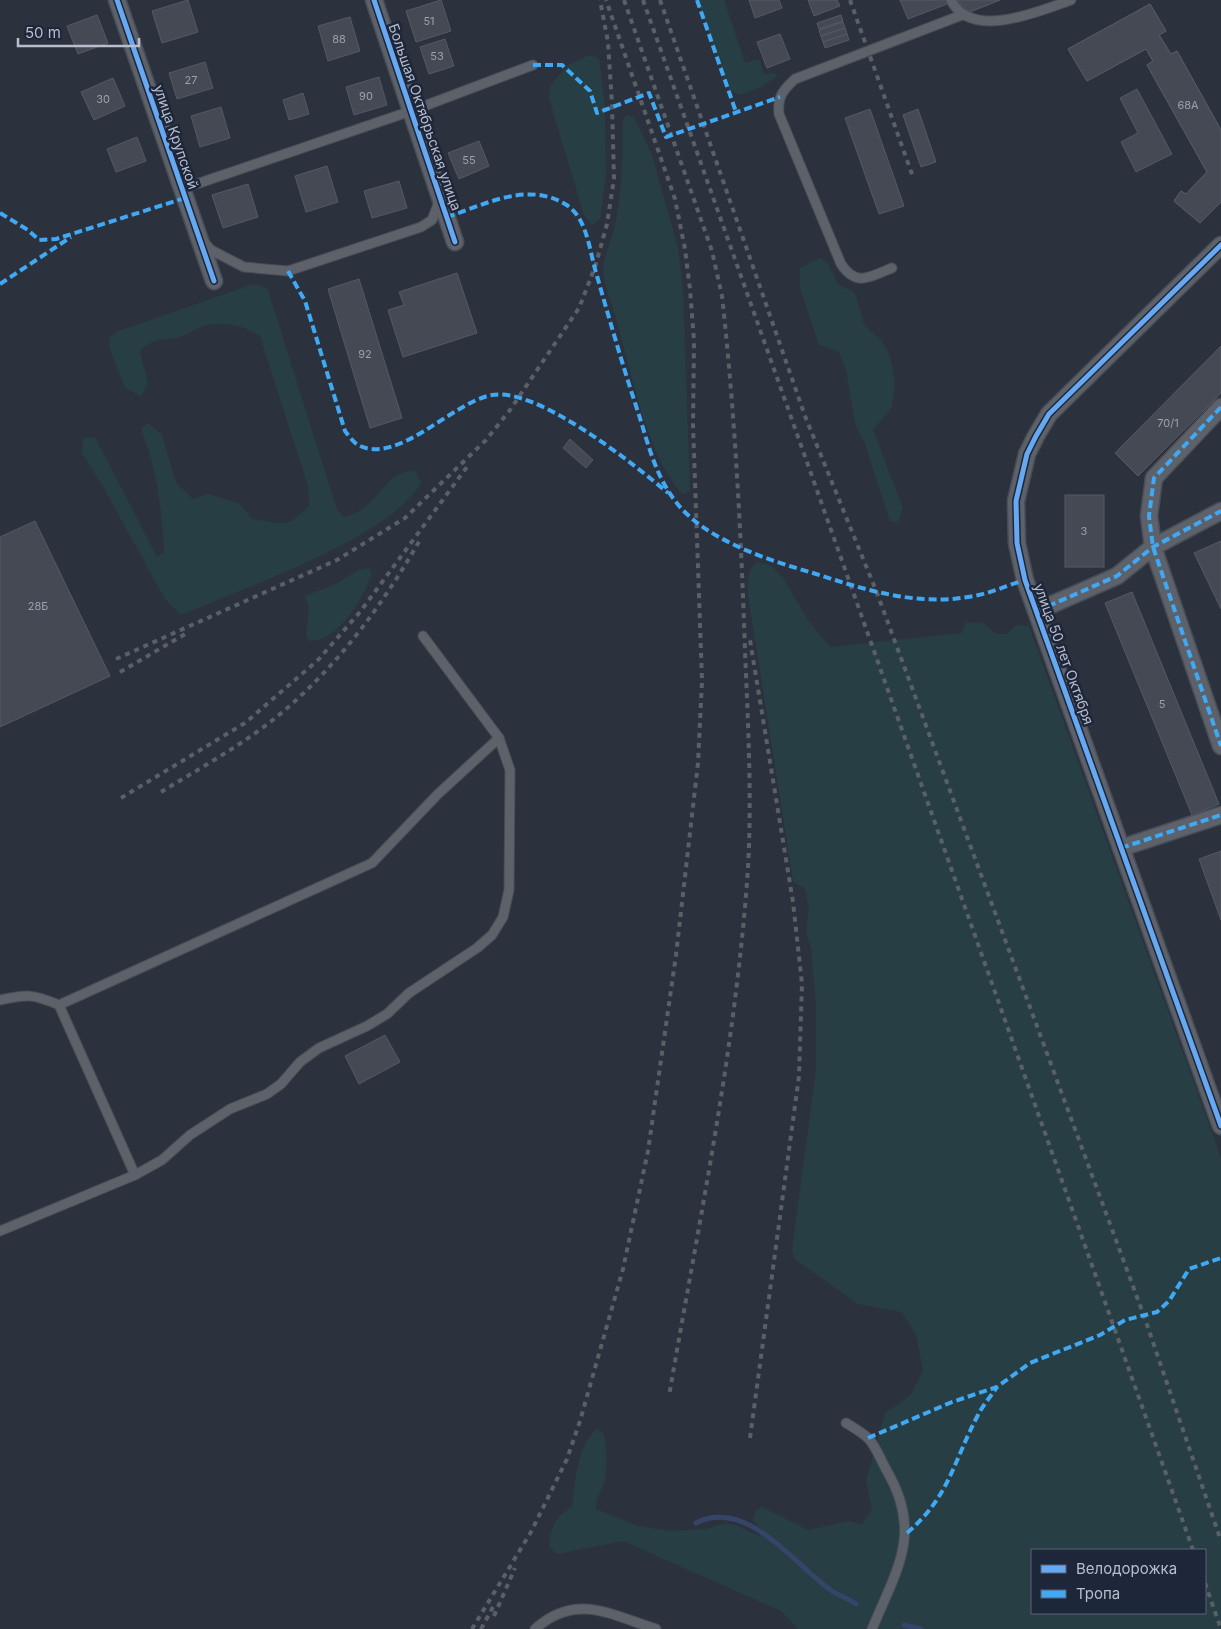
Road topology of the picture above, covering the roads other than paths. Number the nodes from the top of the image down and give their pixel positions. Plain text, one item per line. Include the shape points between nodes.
1 (117, 0) edge
2 (374, 0) edge
3 (951, 0) edge
4 (1072, 0) edge
5 (962, 15) junction
6 (533, 65) dead end
7 (411, 110) junction
8 (182, 189) junction
9 (440, 196) junction
10 (197, 234) junction
11 (455, 242) dead end
12 (1221, 246) edge
13 (892, 268) dead end
14 (214, 281) dead end
15 (1221, 407) edge
16 (1221, 511) edge
17 (1153, 547) junction
18 (1037, 611) junction
19 (423, 636) dead end
20 (499, 738) junction
21 (1221, 746) edge
22 (1221, 815) edge
23 (1121, 848) junction
24 (0, 1000) edge
25 (59, 1005) junction
26 (1221, 1126) edge
27 (135, 1175) junction
28 (0, 1231) edge
29 (846, 1422) dead end
30 (536, 1629) edge
31 (656, 1629) edge
32 (872, 1629) edge

1 - 8 street, улица Крупской
2 - 7 street, Большая Октябрьская улица
3 - 5 lane
4 - 5 lane via 1022,18 972,20
5 - 13 lane via 795,79 780,97 779,114 841,264 854,278 865,278
6 - 7 lane
7 - 8 lane
7 - 9 street, Большая Октябрьская улица
8 - 10 street, улица Крупской
9 - 10 lane via 432,220 421,227 288,272 244,267 211,250
9 - 11 street, Большая Октябрьская улица
10 - 14 street, улица Крупской
12 - 18 street, улица 50 лет Октября via 1049,414 1036,436 1020,480 1015,525 1025,580
15 - 17 street via 1154,478 1148,516
16 - 17 street
17 - 18 street via 1117,576
17 - 21 street
18 - 23 street, улица 50 лет Октября
19 - 20 lane
20 - 25 lane via 438,794 372,863
20 - 27 lane via 510,770 510,890 503,917 492,935 409,993 387,1014 319,1048 267,1094 230,1109 190,1135 162,1160
22 - 23 street
23 - 26 street, улица 50 лет Октября
24 - 25 lane via 24,994
25 - 27 lane
27 - 28 lane
29 - 32 lane via 868,1438 897,1488 905,1512 906,1533 900,1559
30 - 31 lane via 554,1615 590,1608

